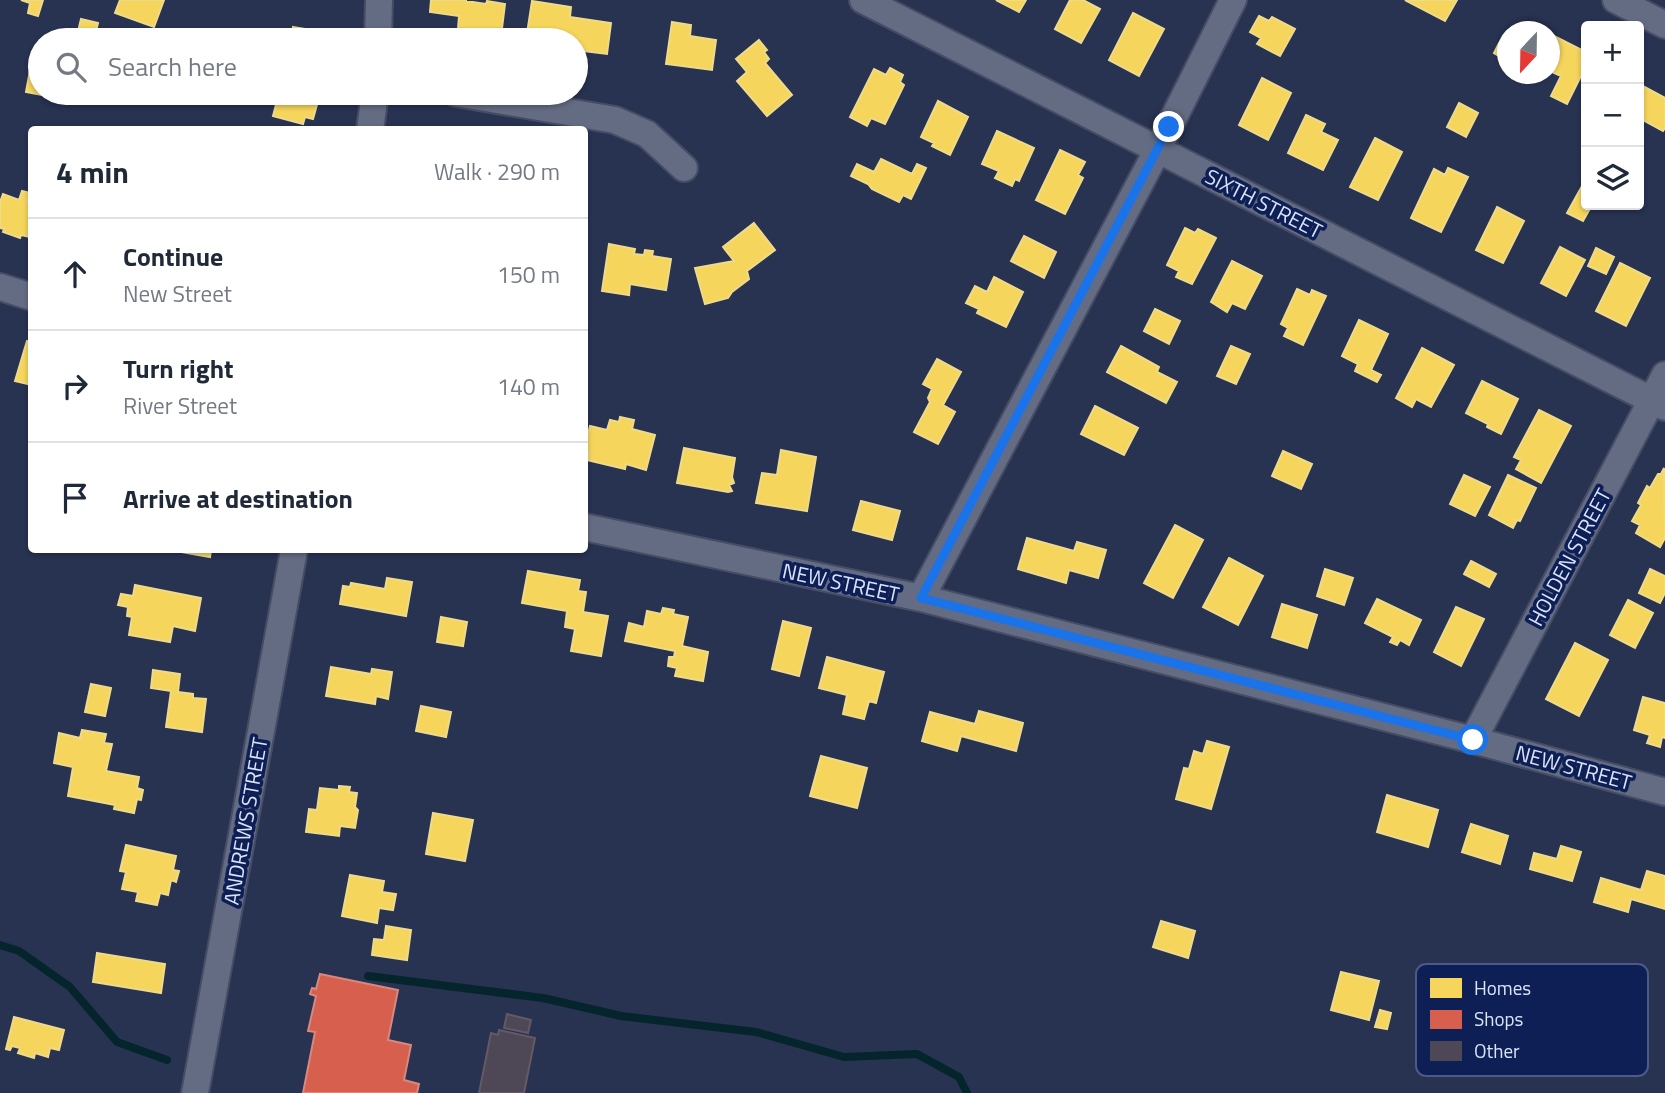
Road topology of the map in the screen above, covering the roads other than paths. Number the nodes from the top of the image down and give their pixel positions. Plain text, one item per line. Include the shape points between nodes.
1 (379, 0) edge
2 (863, 0) edge
3 (1233, 0) edge
4 (1616, 0) edge
5 (1665, 25) edge
6 (378, 28) edge
7 (373, 105) edge
8 (527, 105) edge
9 (371, 126) edge
10 (1158, 149) junction
11 (684, 168) dead end
12 (0, 287) edge
13 (28, 296) edge
14 (1665, 375) edge
15 (1658, 404) edge
16 (588, 528) edge
17 (293, 553) edge
18 (921, 598) junction
19 (1473, 740) junction
20 (1665, 792) edge
21 (195, 1093) edge

1 - 6 street
2 - 10 street, SIXTH STREET
3 - 10 street
4 - 5 street
7 - 9 street
8 - 11 street via 615,120 647,134
10 - 15 street, SIXTH STREET
10 - 18 street
12 - 13 street
14 - 15 street, HOLDEN STREET
15 - 19 street, HOLDEN STREET
16 - 18 street, NEW STREET
17 - 21 street, ANDREWS STREET
18 - 19 street, NEW STREET
19 - 20 street, NEW STREET

